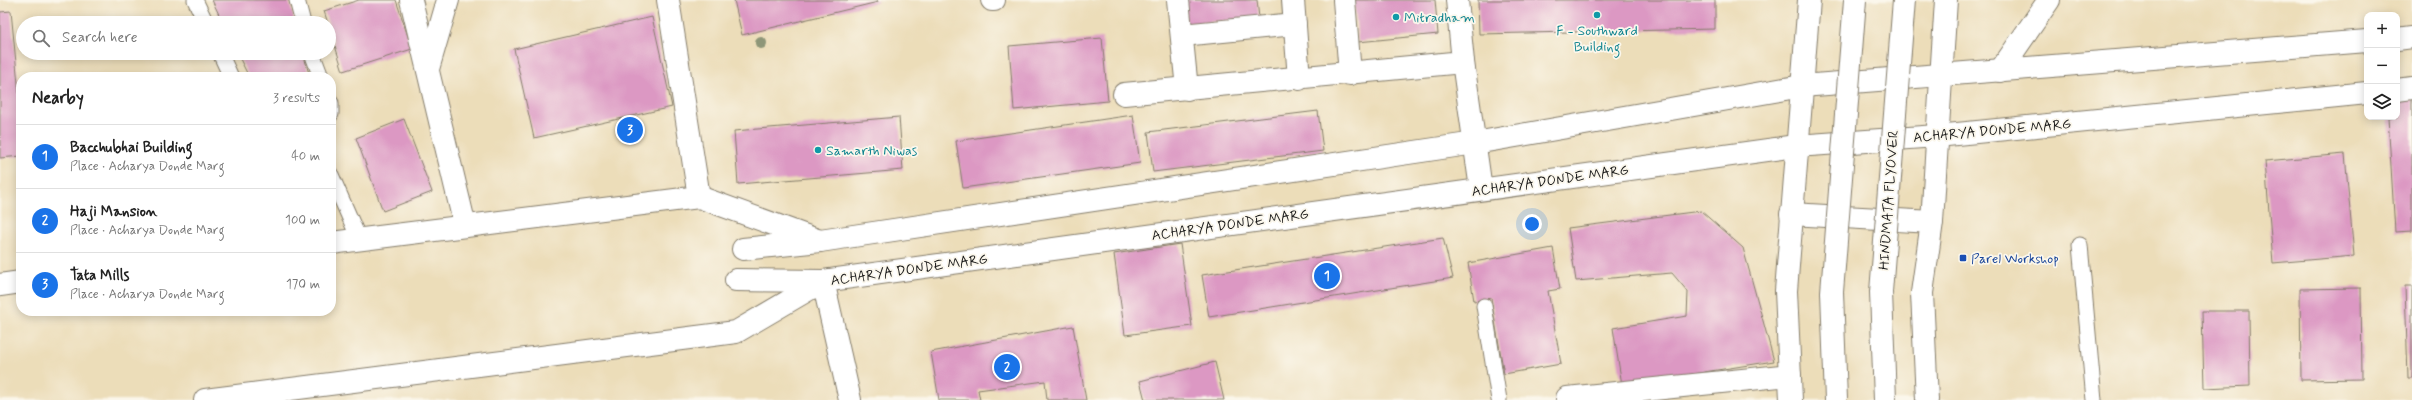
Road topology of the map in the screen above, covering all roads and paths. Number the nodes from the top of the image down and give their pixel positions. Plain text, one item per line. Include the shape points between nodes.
1 (195, 0) edge
2 (297, 0) edge
3 (411, 0) edge
4 (448, 0) edge
5 (668, 0) edge
6 (1178, 0) edge
7 (1293, 0) edge
8 (1344, 0) edge
9 (1457, 0) edge
10 (1809, 0) edge
11 (1855, 0) edge
12 (1904, 0) edge
13 (1946, 0) edge
14 (2049, 0) edge
15 (203, 16) edge
16 (301, 16) edge
17 (1295, 24) junction
18 (1182, 35) junction
19 (2412, 38) edge
20 (2400, 39) edge
21 (2364, 41) edge
22 (223, 60) edge
23 (315, 60) edge
24 (1463, 62) junction
25 (428, 70) junction
26 (2000, 71) junction
27 (229, 72) edge
28 (319, 72) edge
29 (1350, 74) junction
30 (1940, 76) junction
31 (1299, 79) junction
32 (1802, 86) junction
33 (2412, 88) edge
34 (1187, 89) junction
35 (2400, 90) edge
36 (2364, 93) edge
37 (1124, 94) dead end
38 (1937, 136) junction
39 (1475, 143) junction
40 (1796, 146) junction
41 (336, 186) edge
42 (1481, 189) junction
43 (699, 196) junction
44 (1791, 214) junction
45 (1932, 222) junction
46 (465, 226) junction
47 (359, 239) junction
48 (820, 241) junction
49 (336, 242) edge
50 (2080, 245) dead end
51 (743, 249) dead end
52 (736, 280) dead end
53 (823, 281) junction
54 (16, 282) edge
55 (0, 284) edge
56 (1484, 306) dead end
57 (1790, 375) junction
58 (345, 391) edge
59 (1560, 399) edge
60 (205, 400) edge
61 (850, 400) edge
62 (1499, 400) edge
63 (1791, 400) edge
64 (1836, 400) edge
65 (1885, 400) edge
66 (1927, 400) edge
67 (2094, 400) edge

1 - 15 lane
2 - 16 lane
3 - 25 main road
4 - 25 main road
5 - 43 main road
6 - 18 main road
7 - 17 main road
8 - 29 main road
9 - 24 main road
10 - 32 main road
11 - 64 main road, bridge via 1832,292
12 - 65 main road, HINDMATA FLYOVER, bridge via 1881,292
13 - 30 main road
14 - 26 main road
17 - 18 main road
17 - 31 main road
18 - 34 main road
19 - 20 main road
21 - 26 main road
22 - 27 lane
23 - 28 lane
24 - 29 main road
24 - 39 main road
25 - 46 main road
26 - 30 main road
29 - 31 main road
30 - 32 main road
30 - 38 main road
31 - 34 main road
32 - 39 main road
32 - 40 main road
33 - 35 main road
34 - 37 main road
36 - 38 main road, ACHARYA DONDE MARG
38 - 40 main road, ACHARYA DONDE MARG
38 - 45 main road
39 - 42 main road
39 - 48 main road
40 - 42 main road, ACHARYA DONDE MARG
40 - 44 main road
41 - 47 lane
42 - 53 main road, ACHARYA DONDE MARG
43 - 46 main road
43 - 48 main road
44 - 45 main road
44 - 57 main road via 1786,291
45 - 66 main road via 1922,293
46 - 47 main road
47 - 49 main road
48 - 51 main road
50 - 67 lane
52 - 53 main road, ACHARYA DONDE MARG
53 - 58 main road via 736,332
53 - 61 main road
54 - 55 main road
56 - 62 lane
57 - 59 main road
57 - 63 main road
58 - 60 main road

